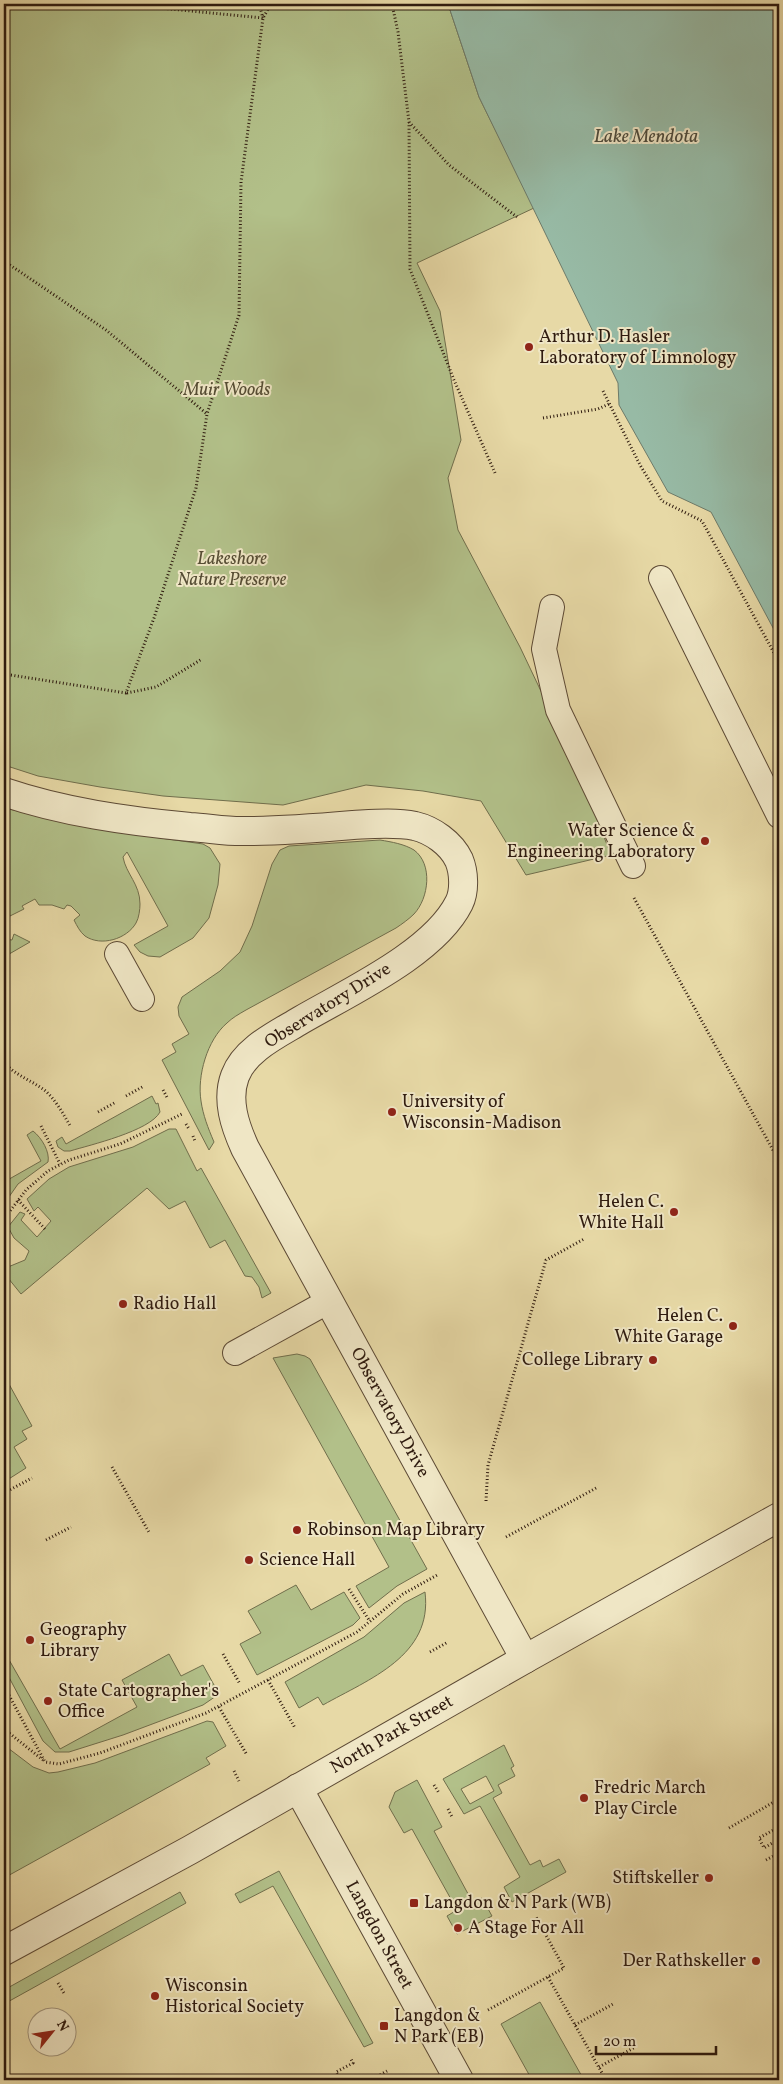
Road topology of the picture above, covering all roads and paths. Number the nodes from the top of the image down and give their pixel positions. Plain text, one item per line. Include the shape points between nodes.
1 (137, 4) edge
2 (259, 4) edge
3 (271, 4) edge
4 (392, 4) edge
5 (263, 18) junction
6 (409, 122) junction
7 (517, 217) dead end
8 (4, 261) edge
9 (602, 391) dead end
10 (609, 404) junction
11 (207, 414) junction
12 (543, 418) dead end
13 (495, 473) dead end
14 (660, 578) dead end
15 (552, 608) dead end
16 (202, 659) dead end
17 (779, 662) edge
18 (4, 674) edge
19 (126, 693) junction
20 (4, 792) edge
21 (779, 816) edge
22 (633, 866) dead end
23 (636, 902) dead end
24 (117, 954) dead end
25 (142, 999) dead end
26 (4, 1063) edge
27 (144, 1086) dead end
28 (163, 1090) dead end
29 (126, 1096) dead end
30 (168, 1099) dead end
31 (116, 1102) dead end
32 (98, 1112) dead end
33 (182, 1114) dead end
34 (186, 1124) dead end
35 (41, 1126) dead end
36 (71, 1127) dead end
37 (189, 1129) dead end
38 (193, 1136) dead end
39 (195, 1141) dead end
40 (779, 1161) edge
41 (60, 1164) junction
42 (18, 1200) junction
43 (4, 1219) edge
44 (44, 1228) dead end
45 (584, 1239) dead end
46 (330, 1301) junction
47 (235, 1353) dead end
48 (112, 1467) dead end
49 (32, 1478) dead end
50 (598, 1487) dead end
51 (4, 1493) edge
52 (486, 1501) dead end
53 (779, 1518) edge
54 (71, 1526) dead end
55 (150, 1534) dead end
56 (506, 1538) dead end
57 (46, 1540) dead end
58 (441, 1573) dead end
59 (349, 1589) dead end
60 (370, 1620) junction
61 (448, 1642) dead end
62 (430, 1652) dead end
63 (223, 1654) dead end
64 (525, 1659) junction
65 (268, 1680) junction
66 (240, 1684) dead end
67 (4, 1686) edge
68 (220, 1707) junction
69 (295, 1728) dead end
70 (4, 1729) edge
71 (247, 1755) dead end
72 (45, 1762) junction
73 (234, 1772) dead end
74 (434, 1785) dead end
75 (242, 1786) dead end
76 (298, 1788) junction
77 (439, 1793) dead end
78 (779, 1799) edge
79 (448, 1809) dead end
80 (452, 1817) dead end
81 (779, 1827) edge
82 (729, 1828) dead end
83 (779, 1839) edge
84 (779, 1853) edge
85 (766, 1860) dead end
86 (536, 1918) dead end
87 (4, 1951) edge
88 (548, 1977) junction
89 (58, 1983) dead end
90 (64, 1993) dead end
91 (613, 2004) dead end
92 (488, 2010) dead end
93 (575, 2025) junction
94 (637, 2046) dead end
95 (351, 2059) dead end
96 (599, 2067) junction
97 (386, 2071) dead end
98 (341, 2080) edge
99 (370, 2080) edge
100 (459, 2080) edge
101 (606, 2080) edge

1 - 5 path
2 - 5 path
3 - 5 path
4 - 6 path
5 - 11 path via 241,182 239,315
6 - 7 path via 448,165
6 - 13 path via 410,269
8 - 11 path via 106,330
9 - 10 path
10 - 12 path via 598,409
10 - 17 path via 662,500 702,521
11 - 19 path via 196,488
14 - 21 lane
15 - 22 lane via 544,649 558,710
16 - 19 path via 156,687
18 - 19 path
20 - 46 street, Observatory Drive via 71,811 235,831 388,824 416,826 441,838 456,854 462,866 463,885 460,902 445,923 421,947 385,971 270,1039 249,1056 236,1074 232,1088 235,1126 245,1148
23 - 40 path
24 - 25 lane
26 - 36 path via 44,1090
27 - 29 path
28 - 30 path
31 - 32 path
33 - 41 path via 120,1144
34 - 37 path
35 - 41 path
38 - 39 path
41 - 42 path via 35,1180
42 - 43 path
42 - 44 path
45 - 52 path via 546,1260 488,1465
46 - 47 lane
46 - 64 street, Observatory Drive
48 - 55 path
49 - 51 path
50 - 56 path
53 - 64 street, North Park Street
54 - 57 path
58 - 60 path via 403,1594
59 - 60 path
60 - 65 path via 357,1632
61 - 62 path
63 - 66 path
64 - 76 street, North Park Street
65 - 68 path
65 - 69 path
67 - 72 path
68 - 71 path
68 - 72 path via 100,1753 60,1764
70 - 72 path
73 - 75 path
74 - 77 path
76 - 87 street, North Park Street
76 - 100 street, Langdon Street
78 - 82 path
79 - 80 path
81 - 83 path via 759,1838 764,1848
84 - 85 path
86 - 88 path via 564,1968
88 - 92 path
88 - 93 path
89 - 90 path
91 - 93 path
93 - 96 path
94 - 96 path
95 - 98 path via 353,2063 336,2072
96 - 101 path
97 - 99 path

